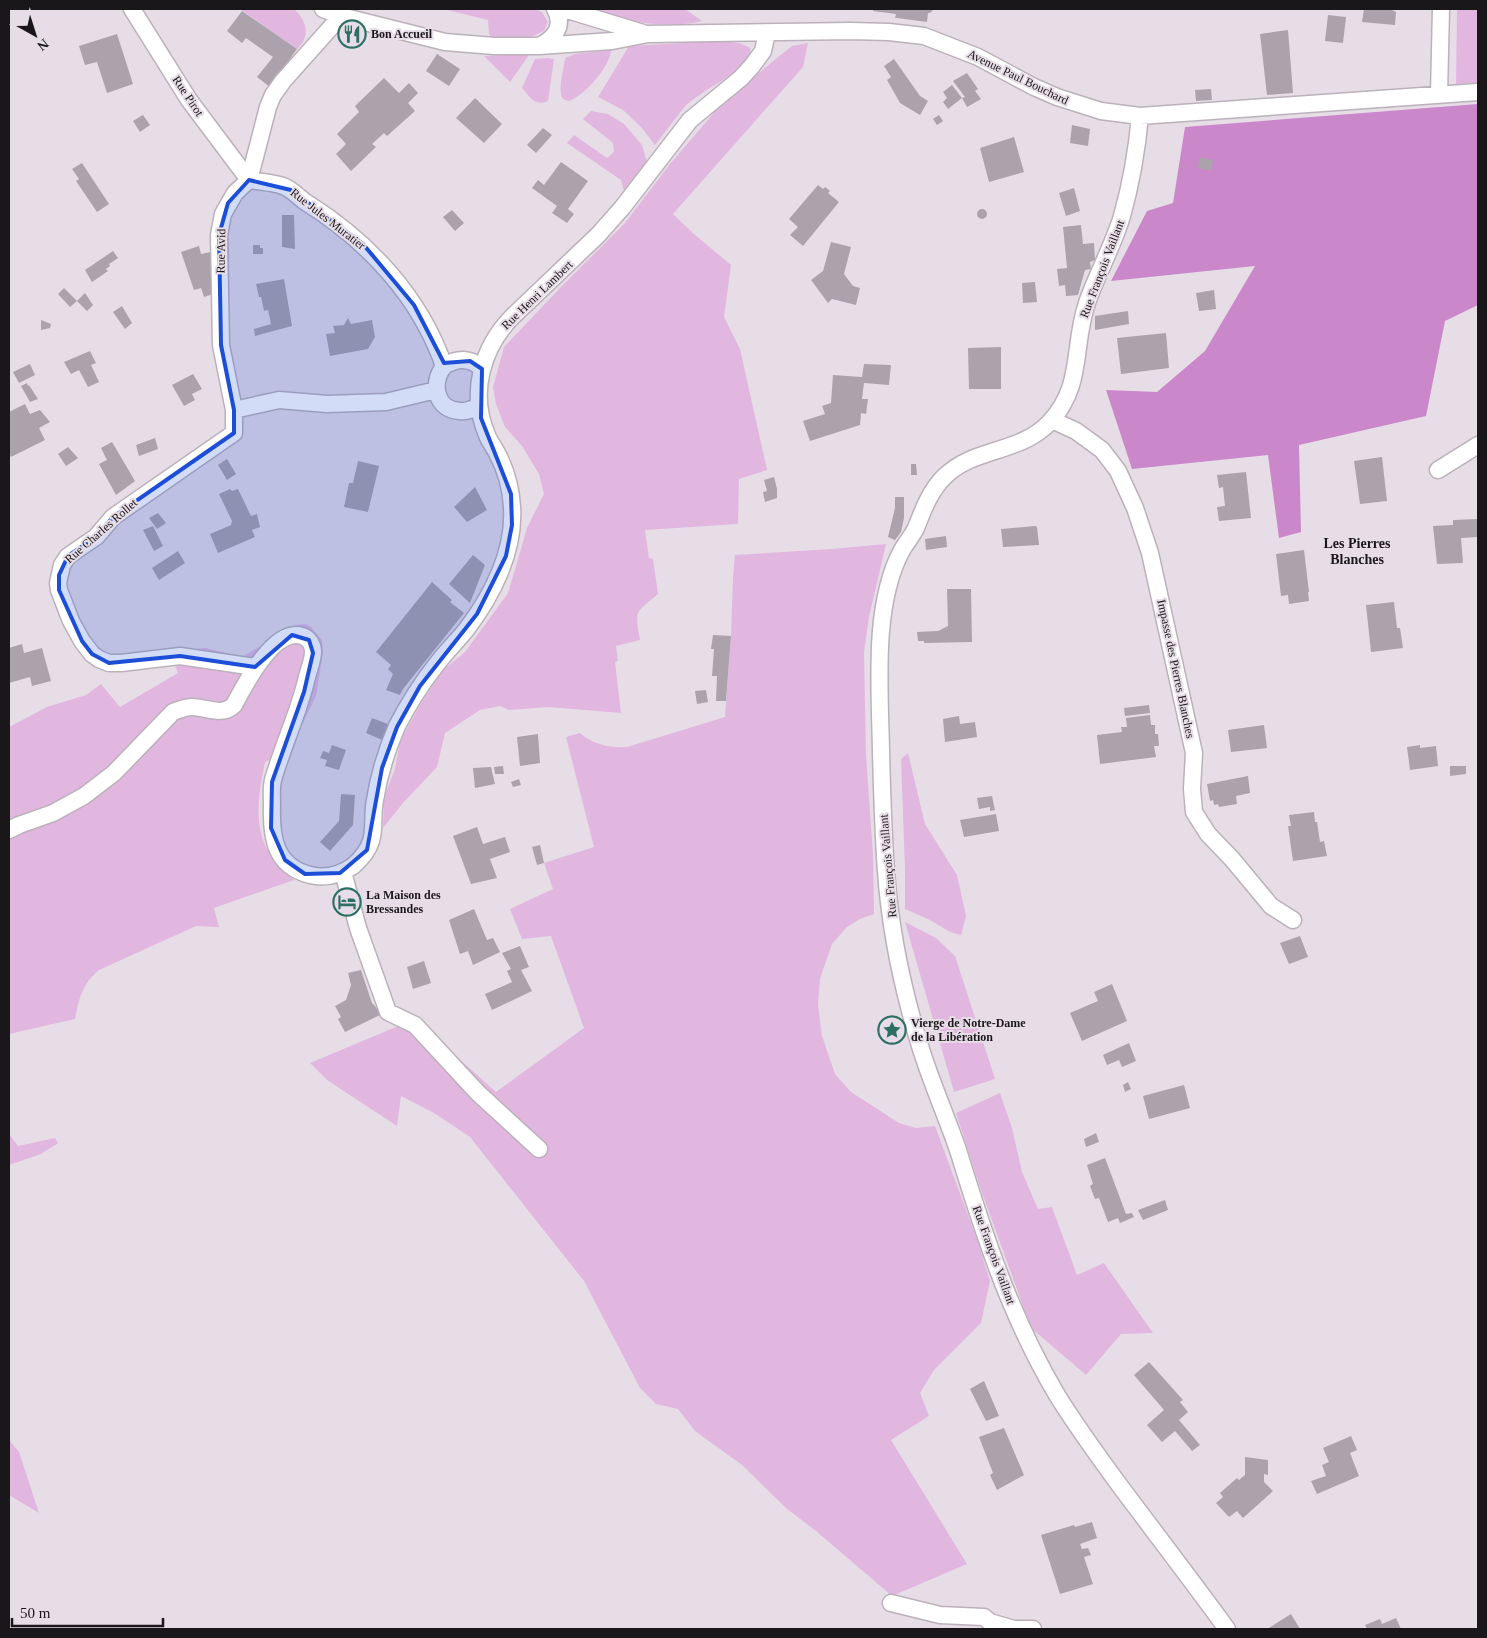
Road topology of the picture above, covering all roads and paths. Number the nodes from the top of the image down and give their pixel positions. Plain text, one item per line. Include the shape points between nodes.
1 (132, 9) edge
2 (323, 9) edge
3 (555, 9) edge
4 (564, 9) edge
5 (1441, 9) edge
6 (341, 16) junction
7 (767, 32) junction
8 (648, 34) junction
9 (539, 46) junction
10 (1478, 92) edge
11 (1439, 94) junction
12 (1140, 116) junction
13 (249, 180) junction
14 (444, 366) junction
15 (482, 369) junction
16 (436, 390) junction
17 (479, 406) junction
18 (234, 410) junction
19 (1052, 420) junction
20 (234, 433) joint
21 (1478, 445) edge
22 (1438, 470) dead end
23 (255, 667) junction
24 (9, 830) edge
25 (343, 872) junction
26 (1292, 920) dead end
27 (539, 1149) dead end
28 (892, 1603) dead end
29 (1033, 1629) edge
30 (1227, 1629) edge

1 - 13 street, Rue Pirot via 189,100
2 - 6 street
3 - 9 street via 559,18 557,31 550,41
4 - 8 street
5 - 11 street
6 - 9 street via 445,42
6 - 13 street via 273,96
7 - 8 street, Avenue Paul Bouchard
7 - 12 street, Avenue Paul Bouchard via 850,31 924,36 978,57 1034,87 1071,102 1101,111
7 - 15 street, Rue Henri Lambert via 763,51 752,66 690,120 598,234 500,329
8 - 9 street via 612,41
10 - 11 street, Avenue Paul Bouchard
11 - 12 street, Avenue Paul Bouchard
12 - 19 street, Rue François Vaillant via 1137,146 1121,218 1087,303 1077,342 1073,384
13 - 14 street, Rue Jules Muratier via 291,190 363,244 414,305
13 - 18 street, Rue Avid via 228,202 219,235 220,345
14 - 15 street via 461,359 470,360
14 - 16 street via 436,382
15 - 17 street, Rue Henri Lambert
16 - 17 street via 444,405 451,409 468,411
16 - 18 street via 386,402 327,404 279,400
17 - 25 street, Rue Henri Lambert via 487,437 502,463 511,494 512,525 506,556 477,614 407,708 382,768 375,799 372,839 360,860
18 - 20 street, Rue Avid
19 - 26 street, Impasse des Pierres Blanches via 1076,431 1102,450 1118,471 1135,508 1150,552 1194,753 1194,812 1208,834 1271,906
19 - 30 street, Rue François Vaillant via 1026,440 973,459 943,478 902,551 890,582 882,626 880,687 890,910 920,1048 1002,1284 1033,1352 1060,1400 1101,1459
20 - 23 street, Rue Charles Rollet via 113,517 96,537 68,556 62,565 58,583 76,630 86,648 99,659 121,663 180,656
21 - 22 street
23 - 24 street via 230,710 220,712 185,707 173,712 114,773 84,796 53,813
23 - 25 street via 265,654 292,635 302,636 312,646 304,692 272,782 271,828 278,851 294,868 316,876
25 - 27 street via 358,928 388,1012 415,1025 478,1093
28 - 29 street via 940,1615 984,1617 1014,1629

